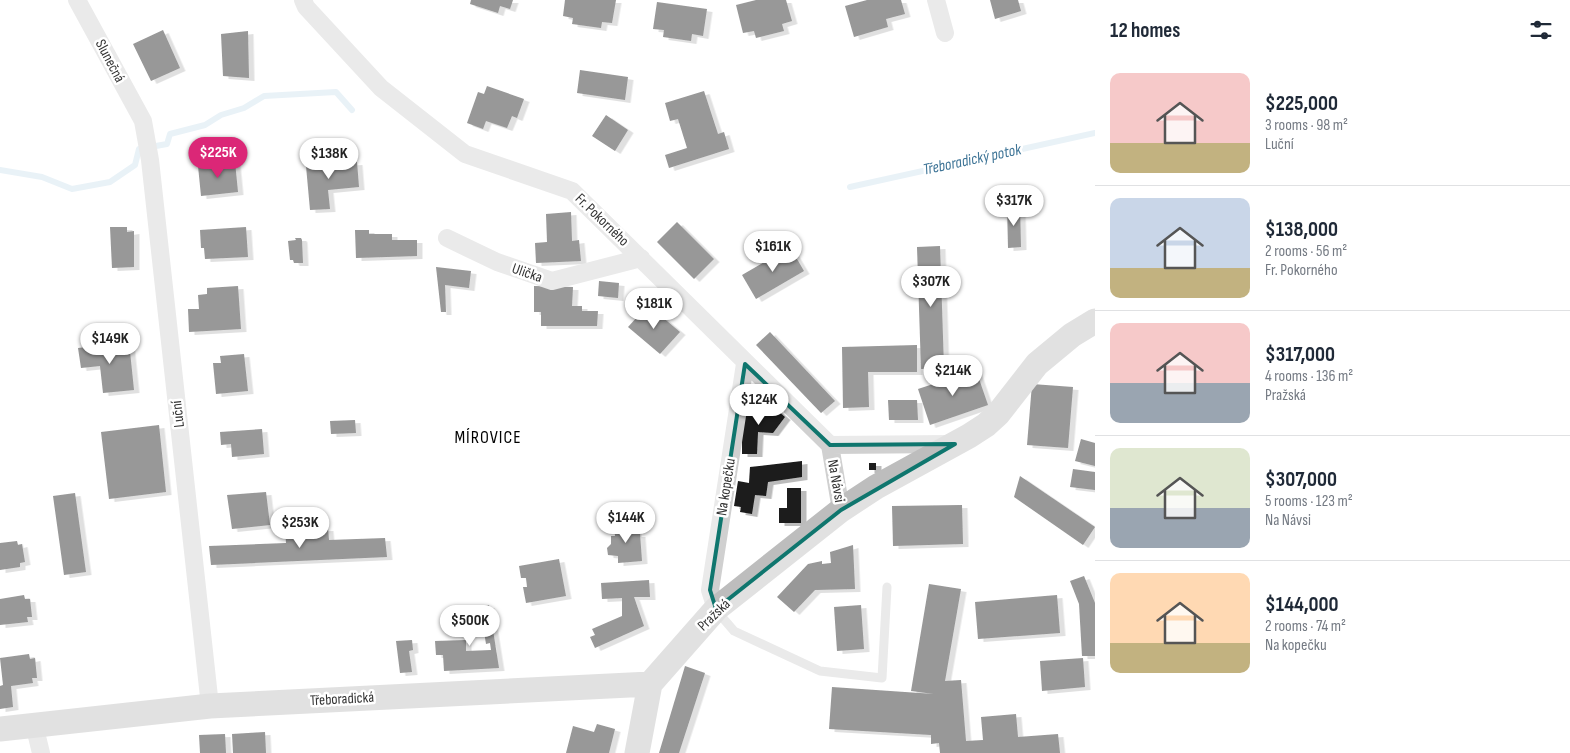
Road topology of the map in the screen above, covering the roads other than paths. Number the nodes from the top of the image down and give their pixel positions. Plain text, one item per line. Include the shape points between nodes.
1 (77, 0) edge
2 (303, 0) edge
3 (936, 0) edge
4 (944, 33) dead end
5 (143, 121) joint
6 (447, 238) dead end
7 (641, 258) junction
8 (1095, 321) edge
9 (745, 364) junction
10 (955, 444) junction
11 (830, 445) junction
12 (841, 510) junction
13 (887, 587) dead end
14 (716, 609) junction
15 (650, 684) junction
16 (210, 706) junction
17 (34, 724) junction
18 (0, 728) edge
19 (41, 753) edge
20 (637, 753) edge

1 - 5 street, Slunečná
2 - 7 street, Fr. Pokorného via 346,53 381,88 465,154 572,191
3 - 4 street
5 - 16 street, Luční via 150,160
6 - 7 street, Ulička via 497,262 552,281
7 - 9 street, Fr. Pokorného
8 - 10 street, Na Návsi via 1050,353 998,414
9 - 11 street, Fr. Pokorného
9 - 14 street, Na kopečku via 710,590
10 - 11 street, Na Návsi
10 - 12 street, Na Návsi
11 - 12 street, Na Návsi
12 - 14 street, Pražská
13 - 14 lane via 882,678 820,671 734,631
14 - 15 street, Pražská
15 - 16 street, Třeboradická
15 - 20 street
16 - 17 street, Třeboradická
17 - 18 street, Třeboradická
17 - 19 street

